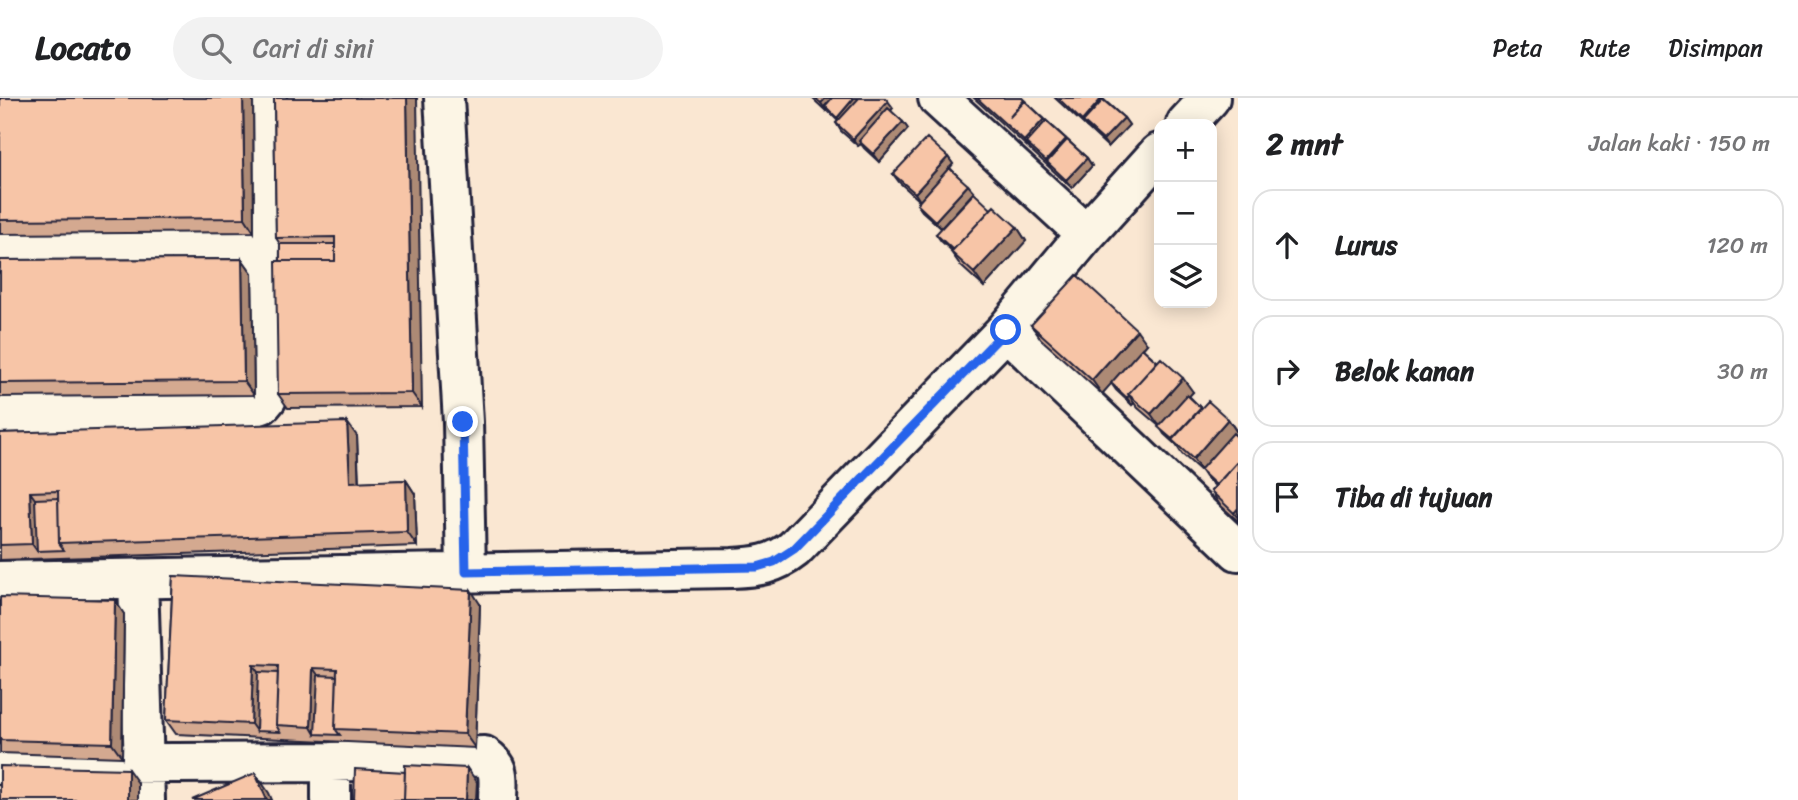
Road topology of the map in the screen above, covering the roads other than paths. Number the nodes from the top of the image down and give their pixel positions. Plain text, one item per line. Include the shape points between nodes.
1 (267, 98) edge
2 (444, 98) edge
3 (938, 98) edge
4 (1154, 159) edge
5 (1086, 234) junction
6 (266, 248) junction
7 (0, 252) edge
8 (1006, 330) junction
9 (0, 413) edge
10 (1238, 551) edge
11 (466, 572) junction
12 (138, 579) junction
13 (0, 581) edge
14 (331, 762) junction
15 (0, 764) edge
16 (145, 782) edge
17 (331, 800) edge
18 (498, 800) edge

1 - 6 street
2 - 11 street via 463,422
3 - 5 street
4 - 5 street
5 - 8 street
6 - 7 street
6 - 9 street via 267,398 262,404 251,408
8 - 10 street
8 - 11 street via 794,549 774,562 745,568
11 - 12 street
12 - 13 street
12 - 16 street
14 - 16 street
14 - 17 street
14 - 18 street via 484,756 494,762 498,772
15 - 16 street

